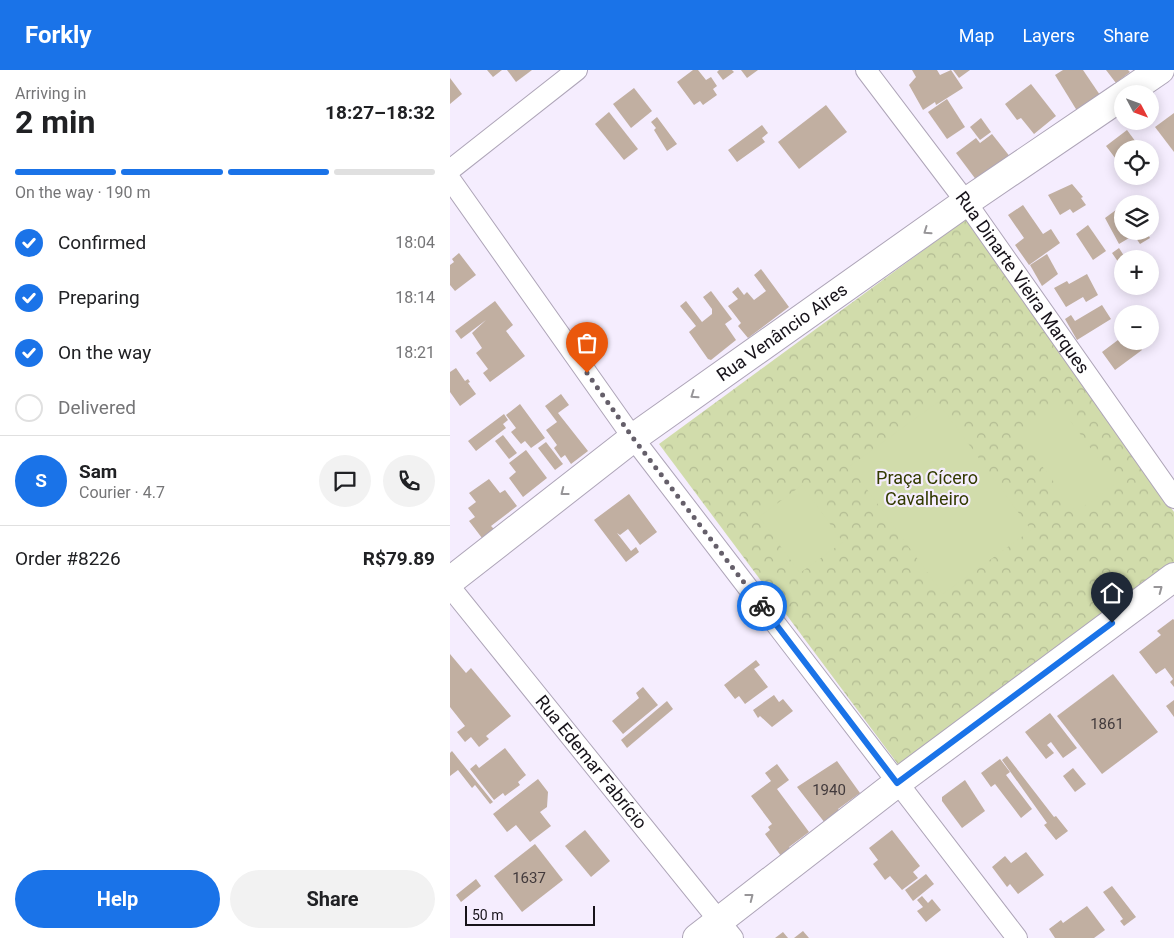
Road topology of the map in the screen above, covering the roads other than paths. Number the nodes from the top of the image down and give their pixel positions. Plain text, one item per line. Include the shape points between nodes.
1 (577, 70) edge
2 (866, 70) edge
3 (1160, 70) edge
4 (1138, 85) edge
5 (1114, 102) edge
6 (450, 170) edge
7 (450, 179) edge
8 (966, 202) junction
9 (633, 438) junction
10 (1174, 498) edge
11 (1174, 577) edge
12 (450, 581) edge
13 (450, 587) edge
14 (897, 783) junction
15 (726, 929) edge
16 (697, 938) edge
17 (1018, 938) edge

1 - 6 street
2 - 8 street, Rua Dinarte Vieira Marques
3 - 4 street, Rua Venâncio Aires
5 - 8 street, Rua Venâncio Aires
7 - 9 street
8 -> 9 street, Rua Venâncio Aires
8 - 10 street, Rua Dinarte Vieira Marques
9 -> 12 street, Rua Venâncio Aires
9 - 14 street
14 -> 11 street
13 - 15 street, Rua Edemar Fabrício
15 -> 14 street
14 - 17 street
15 - 16 street

